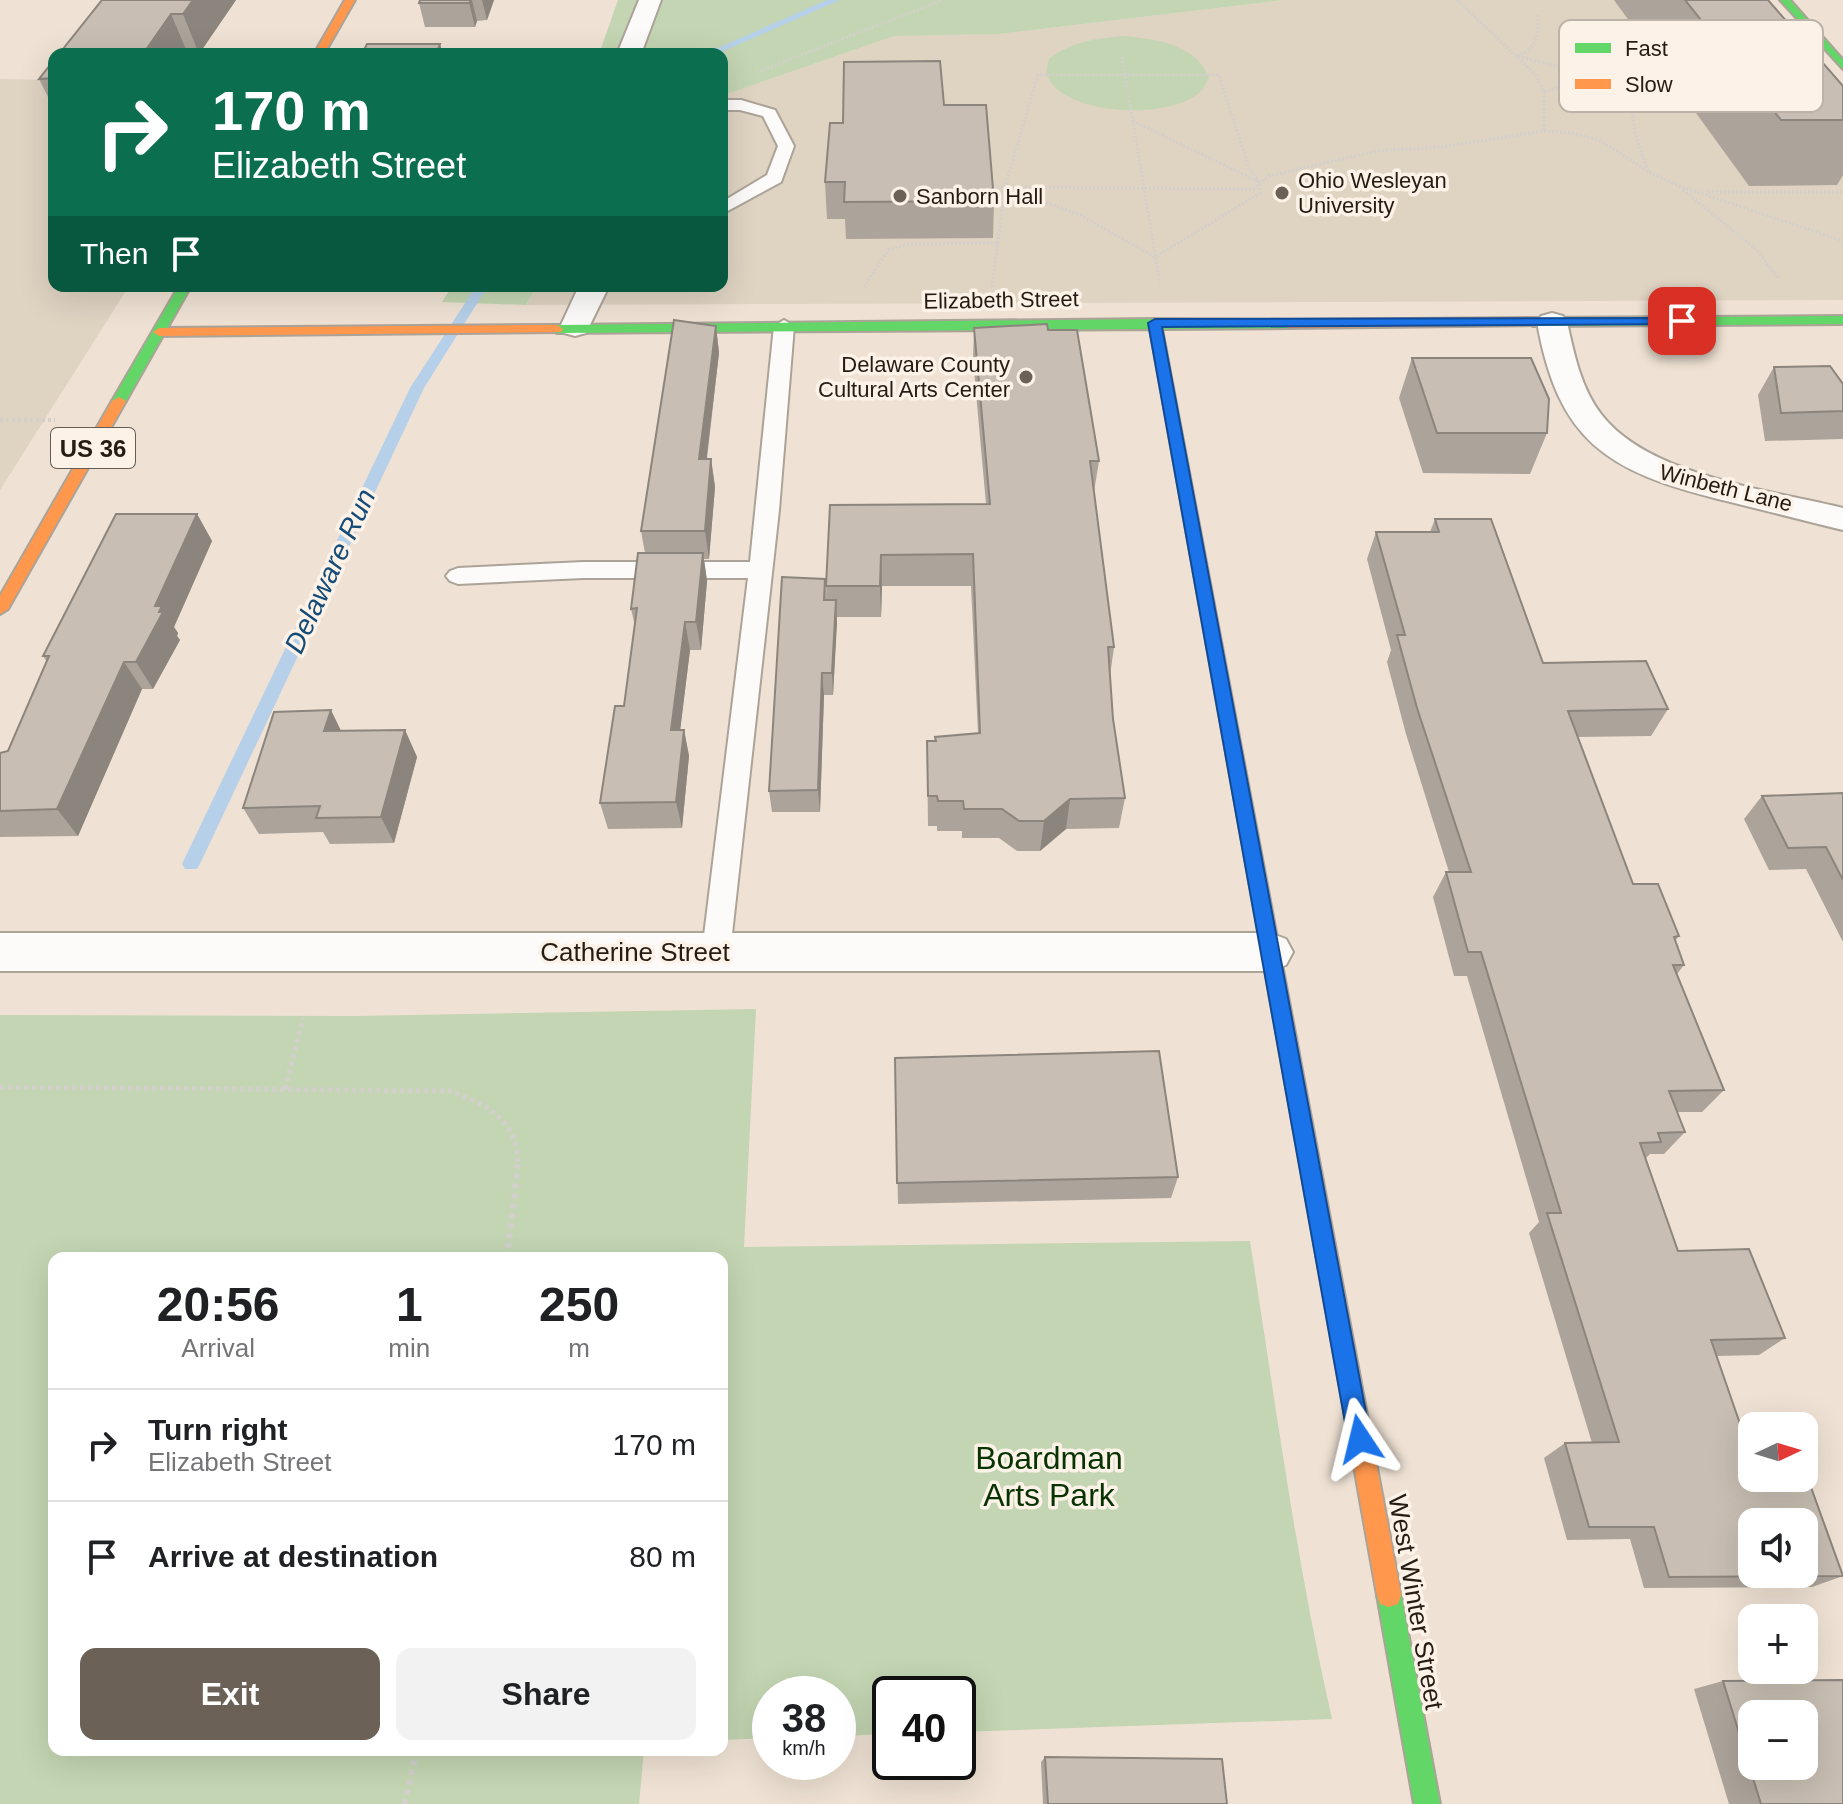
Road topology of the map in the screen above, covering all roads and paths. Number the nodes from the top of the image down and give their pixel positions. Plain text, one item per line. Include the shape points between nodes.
1 (350, 0) edge
2 (650, 0) edge
3 (943, 0) edge
4 (1457, 0) edge
5 (1785, 0) edge
6 (1538, 15) dead end
7 (1803, 20) edge
8 (1823, 43) edge
9 (322, 48) edge
10 (631, 48) edge
11 (1517, 56) junction
12 (1122, 57) dead end
13 (1843, 66) edge
14 (1559, 68) edge
15 (751, 75) dead end
16 (1125, 75) junction
17 (1559, 86) edge
18 (1544, 92) junction
19 (728, 105) edge
20 (1631, 112) edge
21 (1133, 121) junction
22 (1544, 131) junction
23 (1649, 172) junction
24 (1260, 183) junction
25 (1679, 186) junction
26 (989, 187) edge
27 (1005, 187) junction
28 (1145, 188) junction
29 (1703, 192) junction
30 (1843, 192) edge
31 (728, 205) edge
32 (1843, 241) edge
33 (997, 243) junction
34 (1155, 257) junction
35 (1782, 282) dead end
36 (182, 292) edge
37 (591, 292) edge
38 (991, 297) dead end
39 (857, 298) dead end
40 (1843, 320) edge
41 (1552, 322) junction
42 (1155, 323) junction
43 (784, 326) junction
44 (575, 327) junction
45 (159, 332) junction
46 (0, 420) edge
47 (56, 420) dead end
48 (1843, 519) edge
49 (761, 570) junction
50 (458, 576) dead end
51 (0, 609) edge
52 (0, 952) edge
53 (716, 952) junction
54 (1270, 952) junction
55 (303, 1018) dead end
56 (0, 1087) edge
57 (285, 1089) junction
58 (508, 1252) edge
59 (416, 1756) edge
60 (404, 1804) edge
61 (1427, 1804) edge

1 - 9 main road
2 - 10 street
3 - 15 path
4 - 11 path
5 - 7 main road
6 - 11 path via 1539,35 1530,51
8 - 13 main road
11 - 14 path
11 - 18 path
12 - 16 path
16 - 21 path
16 - 24 path via 1219,75 1249,168
16 - 27 path via 1038,75
17 - 18 path
18 - 22 path
19 - 31 lane via 769,113 786,146 775,178
20 - 23 path via 1632,135
21 - 24 path
21 - 28 path
22 - 23 path via 1601,141
22 - 24 path via 1377,151 1269,176
23 - 25 path
24 - 28 path via 1253,189
24 - 34 path via 1260,193
25 - 29 path
25 - 35 path via 1757,250
26 - 27 path
27 - 28 path
27 - 33 path
27 - 34 path via 1080,215
28 - 34 path
29 - 30 path
29 - 32 path
33 - 38 path
33 - 39 path via 908,244 888,250
34 - 42 path via 1163,297
36 - 45 main road, US 36
37 - 44 street
40 - 41 main road, Elizabeth Street
41 - 42 main road, Elizabeth Street
41 - 48 street, Winbeth Lane via 1572,399 1613,448 1674,477
42 - 43 main road, Elizabeth Street
42 - 54 main road, West Winter Street
43 - 44 main road, Elizabeth Street
43 - 49 lane
44 - 45 main road, Elizabeth Street
45 - 51 main road, US 36
46 - 47 path
49 - 50 lane
49 - 53 lane
52 - 53 street, Catherine Street
53 - 54 street, Catherine Street
54 - 61 main road, West Winter Street
55 - 57 path
56 - 57 path
57 - 58 path via 451,1091 489,1108 513,1133 519,1178
59 - 60 path

